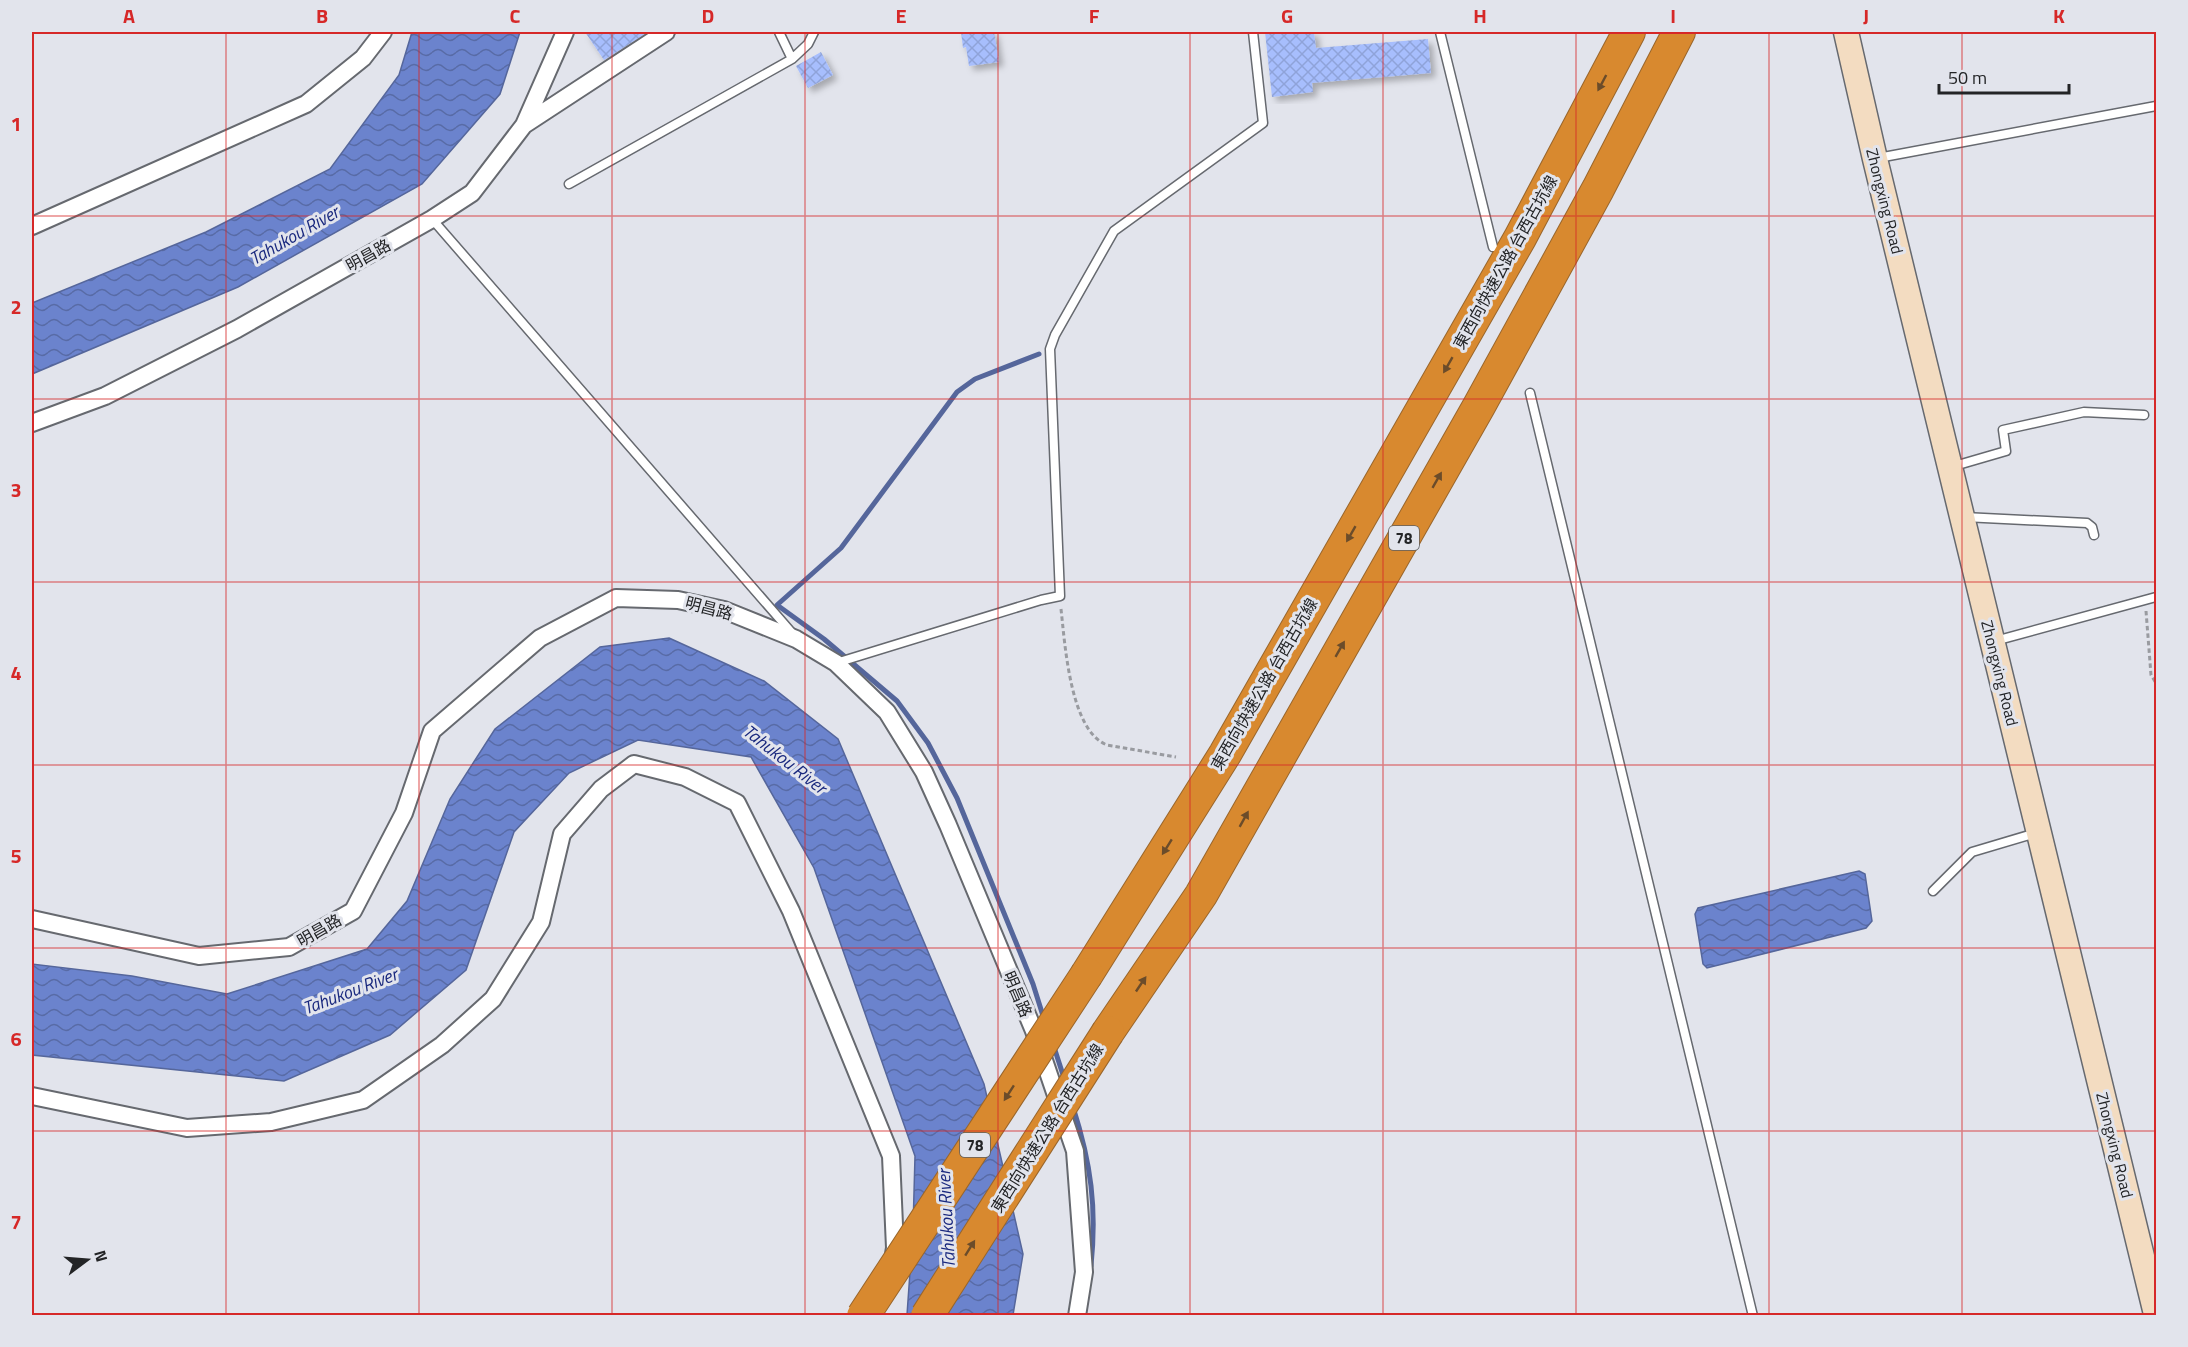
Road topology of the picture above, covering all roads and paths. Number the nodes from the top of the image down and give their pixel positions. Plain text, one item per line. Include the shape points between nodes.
1 (383, 32) edge
2 (565, 32) edge
3 (666, 32) edge
4 (779, 32) edge
5 (814, 32) edge
6 (1253, 32) edge
7 (1440, 32) edge
8 (1629, 32) edge
9 (1679, 32) edge
10 (1846, 32) edge
11 (792, 58) junction
12 (2157, 106) edge
13 (524, 125) junction
14 (1875, 159) junction
15 (569, 184) dead end
16 (432, 219) junction
17 (32, 226) edge
18 (1493, 247) dead end
19 (1530, 393) dead end
20 (2144, 415) dead end
21 (32, 423) edge
22 (1950, 467) junction
23 (1962, 516) junction
24 (2094, 536) dead end
25 (1060, 596) junction
26 (2157, 597) edge
27 (2145, 600) junction
28 (796, 639) junction
29 (1992, 641) junction
30 (836, 663) junction
31 (2157, 683) edge
32 (1176, 757) dead end
33 (2039, 832) junction
34 (1932, 891) dead end
35 (32, 919) edge
36 (32, 1096) edge
37 (2157, 1314) edge
38 (862, 1316) edge
39 (884, 1316) edge
40 (927, 1316) edge
41 (1077, 1316) edge
42 (1752, 1316) edge

1 - 17 street via 363,57 306,104
2 - 13 street
3 - 13 street, 明昌路
4 - 11 lane
5 - 11 lane via 808,44
6 - 25 lane via 1263,123 1114,231 1050,349
7 - 18 lane
8 -> 38 highway, 東西向快速公路 台西古坑線 / 78, bridge via 1520,238 1225,754 1087,974
40 -> 9 highway, 東西向快速公路 台西古坑線 / 78, bridge via 1108,1032 1201,895 1491,385
10 - 14 main road, Zhongxing Road
11 - 15 lane
12 - 14 lane
13 - 16 street, 明昌路 via 472,193
14 - 22 main road, Zhongxing Road
16 - 21 street, 明昌路 via 207,344 105,396
16 - 28 lane
19 - 42 lane
20 - 22 lane via 2084,411 2003,430 2006,452
22 - 23 main road, Zhongxing Road
23 - 24 lane via 2087,523
23 - 29 main road, Zhongxing Road
25 - 30 lane
25 - 32 path via 1068,674 1085,725 1096,741
26 - 27 lane
27 - 29 lane
27 - 31 path via 2151,675
28 - 30 street, 明昌路
28 - 35 street, 明昌路 via 724,610 678,600 616,598 540,638 432,731 404,813 353,910 289,947 199,956
29 - 33 main road, Zhongxing Road
30 - 41 street, 明昌路 via 887,712 924,772 1034,1031 1075,1150 1084,1272
33 - 34 lane via 1972,852
33 - 37 main road, Zhongxing Road
36 - 39 street via 187,1128 271,1122 363,1100 442,1045 493,999 541,922 562,834 601,789 634,764 686,777 737,803 791,911 891,1156 895,1248

